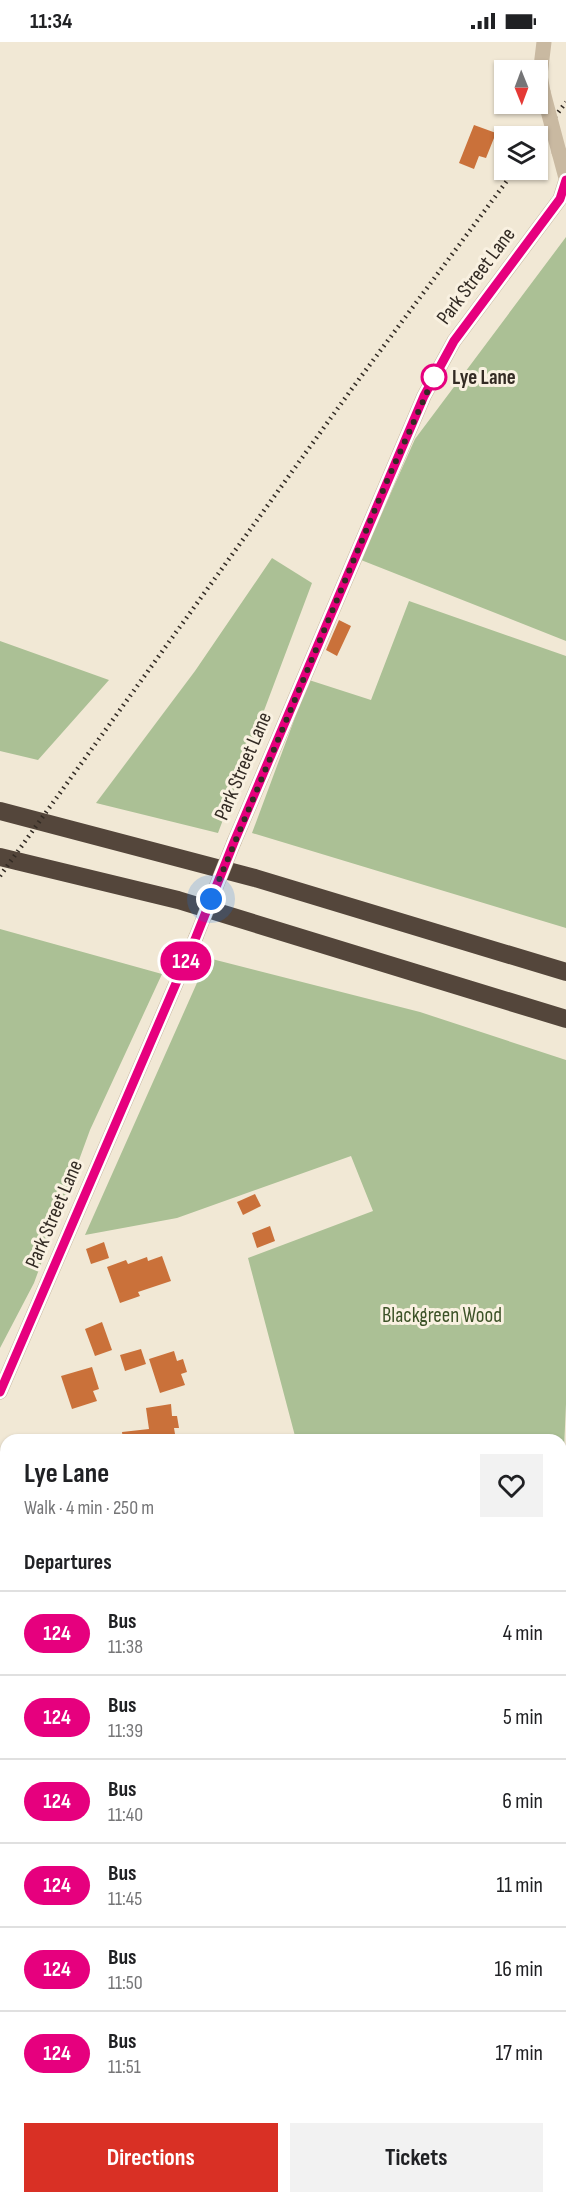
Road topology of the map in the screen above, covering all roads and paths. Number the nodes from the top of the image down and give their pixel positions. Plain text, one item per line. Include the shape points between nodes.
1 (544, 42) edge
2 (566, 179) edge
3 (0, 811) edge
4 (0, 857) edge
5 (566, 972) edge
6 (566, 1019) edge
7 (0, 1392) edge

1 - 2 street, bridge via 540,75
2 - 7 street, Park Street Lane, bridge via 560,199 454,341 424,396
3 - 5 highway via 255,878
4 - 6 highway via 178,900

